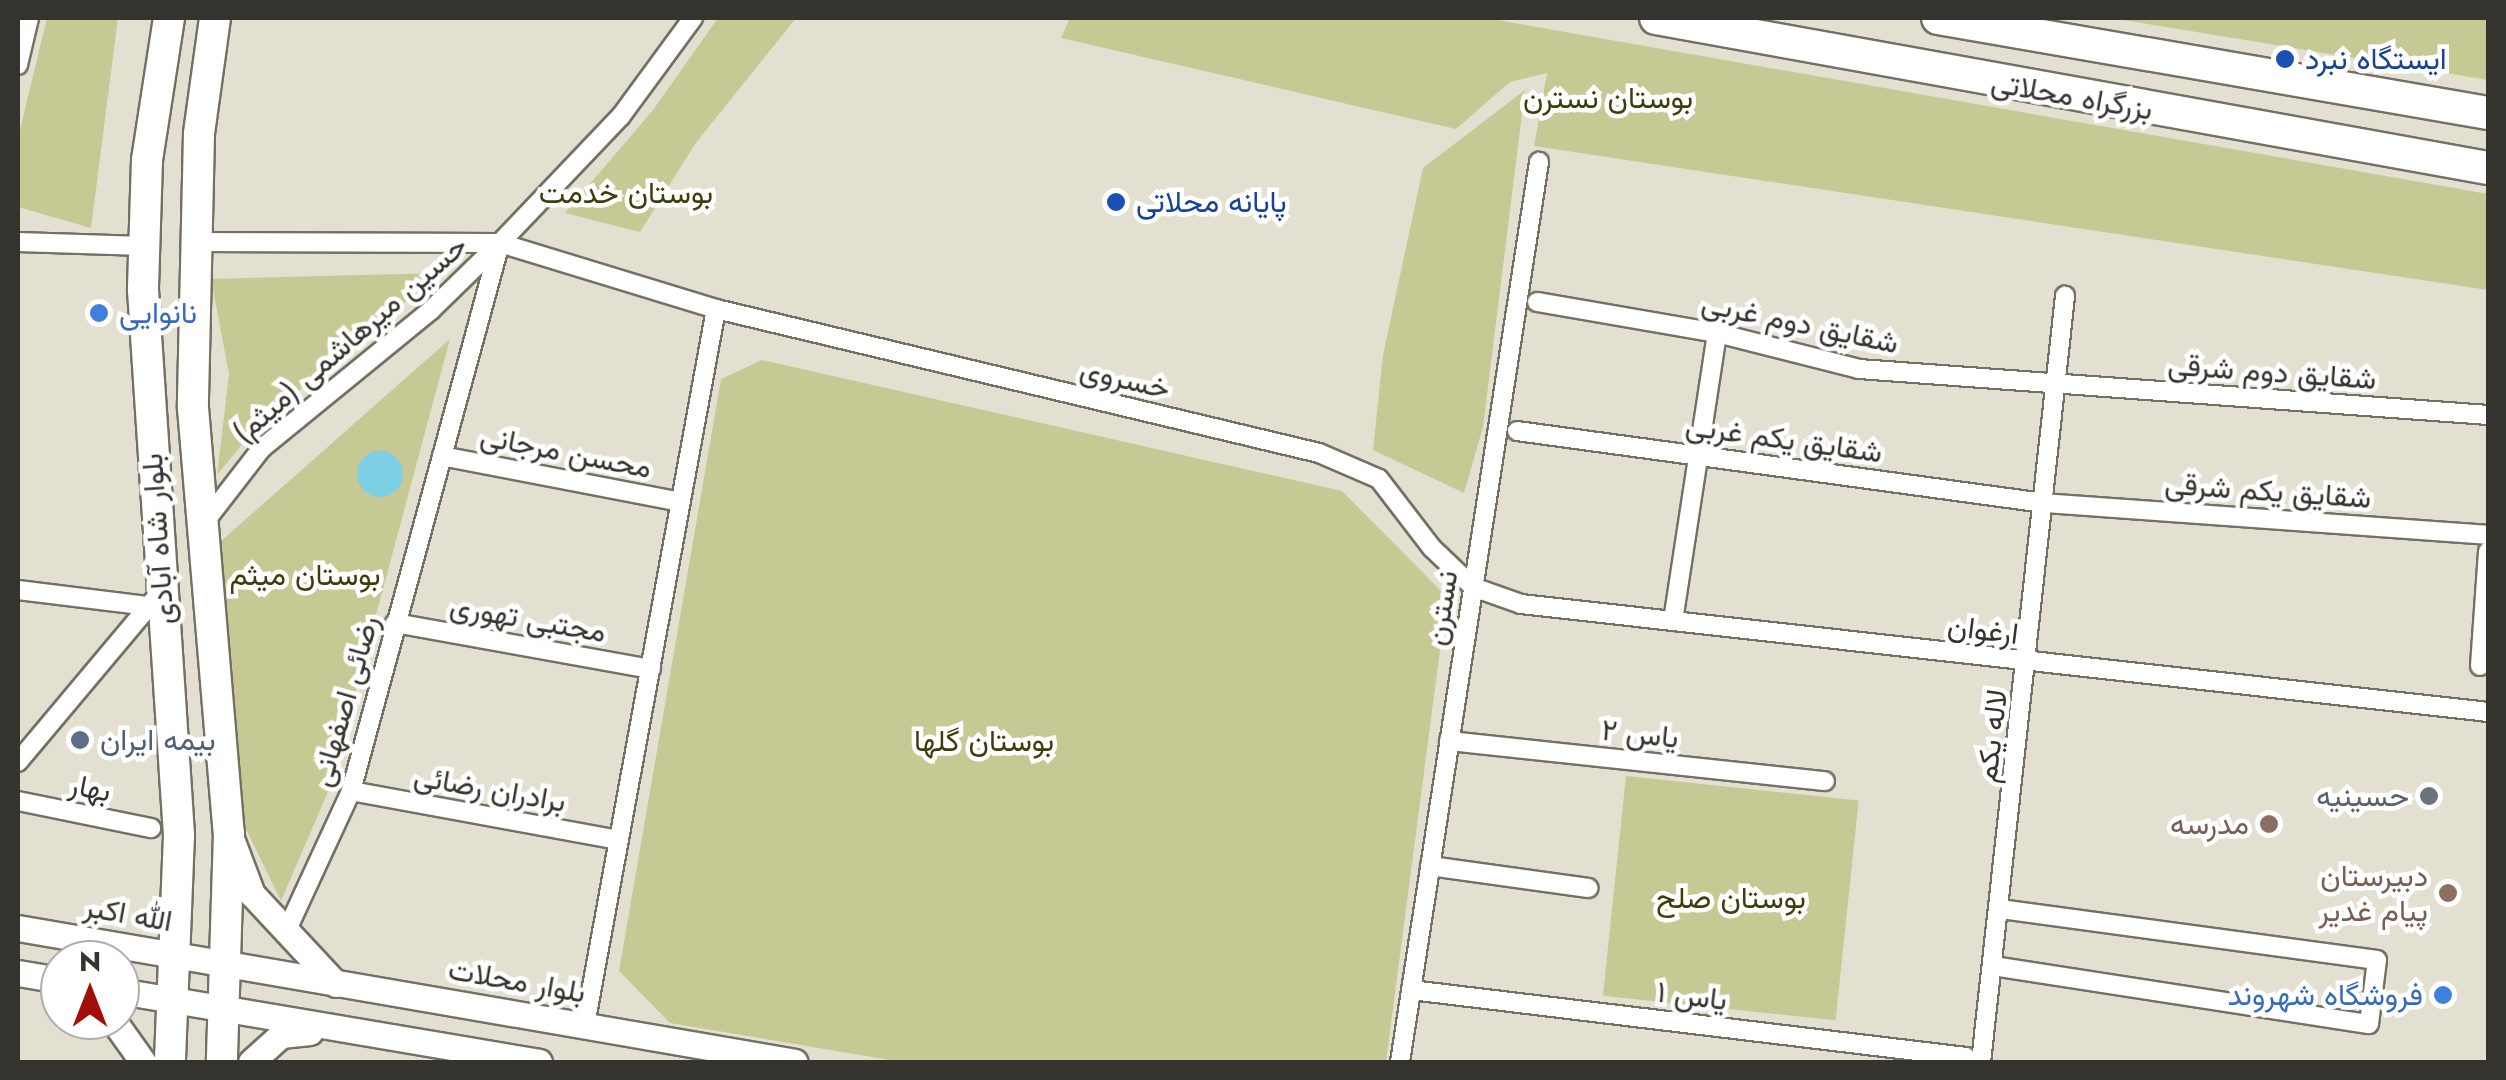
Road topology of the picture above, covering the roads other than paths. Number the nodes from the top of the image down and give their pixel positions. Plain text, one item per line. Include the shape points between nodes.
1 (30, 18) edge
2 (169, 18) edge
3 (216, 18) edge
4 (693, 18) edge
5 (1656, 18) edge
6 (1938, 18) edge
7 (1732, 25) edge
8 (19, 52) edge
9 (2488, 113) edge
10 (1539, 162) dead end
11 (2488, 168) edge
12 (18, 242) edge
13 (194, 242) junction
14 (500, 244) junction
15 (144, 246) junction
16 (2066, 296) dead end
17 (1537, 302) dead end
18 (716, 309) junction
19 (1717, 332) junction
20 (2052, 384) junction
21 (2488, 415) edge
22 (1517, 431) dead end
23 (442, 456) junction
24 (1698, 456) junction
25 (681, 502) junction
26 (2044, 503) junction
27 (203, 524) junction
28 (2488, 535) edge
29 (2488, 552) edge
30 (1473, 586) junction
31 (18, 590) edge
32 (156, 597) junction
33 (1674, 621) junction
34 (395, 623) junction
35 (2028, 663) junction
36 (2480, 666) dead end
37 (650, 669) junction
38 (2488, 712) edge
39 (1449, 741) junction
40 (18, 762) edge
41 (1825, 781) dead end
42 (351, 792) junction
43 (18, 801) edge
44 (151, 828) dead end
45 (229, 833) junction
46 (619, 840) junction
47 (1430, 866) junction
48 (1588, 888) dead end
49 (1999, 909) junction
50 (18, 928) edge
51 (285, 934) junction
52 (177, 955) junction
53 (228, 964) junction
54 (1992, 966) junction
55 (336, 984) junction
56 (1411, 990) junction
57 (140, 994) edge
58 (176, 1000) junction
59 (226, 1009) junction
60 (585, 1025) junction
61 (339, 1028) junction
62 (127, 1040) edge
63 (1974, 1060) edge
64 (143, 1062) edge
65 (170, 1062) edge
66 (222, 1062) edge
67 (251, 1062) edge
68 (540, 1062) edge
69 (795, 1062) edge
70 (1400, 1062) edge

1 - 8 street
2 - 15 main road, بلوار شاه آبادی via 147,160
3 - 13 main road, بلوار شاه آبادی via 199,134
4 - 14 street, حسین میرهاشمی (میثم) via 621,116
5 - 7 highway, بزرگراه محلاتی
6 - 9 highway, بزرگراه محلاتی
7 - 11 highway, بزرگراه محلاتی
10 - 30 street, نسترن
12 - 15 street
13 - 14 street, خسروی
13 - 27 main road, بلوار شاه آبادی via 192,408
14 - 18 street, خسروی
14 - 23 street, رضائی اصفهانی
14 - 27 street, حسین میرهاشمی (میثم) via 431,310 262,448
15 - 32 main road, بلوار شاه آبادی
16 - 20 street, لاله یکم
17 - 19 street, شقایق دوم غربی
18 - 25 street
18 - 30 street, خسروی via 1319,453 1379,479 1432,548
19 - 20 street, شقایق دوم غربی via 1859,369
19 - 24 street
20 - 21 street, شقایق دوم شرقی
20 - 26 street, لاله یکم
22 - 24 street, شقایق یکم غربی
23 - 25 street, محسن مرجانی
23 - 34 street, رضائی اصفهانی
24 - 26 street, شقایق یکم غربی
24 - 33 street
25 - 37 street
26 - 28 street, شقایق یکم شرقی
26 - 35 street, لاله یکم
27 - 45 main road, بلوار شاه آبادی
29 - 36 street
30 - 33 street, ارغوان via 1520,604
30 - 39 street, نسترن
31 - 32 street
32 - 40 street
32 - 52 main road, بلوار شاه آبادی via 180,835
33 - 35 street, ارغوان
34 - 37 street, مجتبی تهوری
34 - 42 street, رضائی اصفهانی
35 - 38 street, ارغوان
35 - 49 street, لاله یکم
37 - 46 street
39 - 41 street, یاس ۲
39 - 47 street, نسترن
42 - 46 street, برادران رضائی
42 - 51 street, رضائی اصفهانی
43 - 44 street, بهار
45 - 51 main road via 252,894
45 - 53 main road, بلوار شاه آبادی
46 - 60 street
47 - 48 street
47 - 56 street, نسترن
49 - 54 street, لاله یکم
49 - 54 street via 2376,960 2369,1024
50 - 52 main road, الله اکبر
51 - 55 main road
52 - 53 main road, الله اکبر
52 - 58 main road, بلوار شاه آبادی
53 - 55 main road, بلوار محلات
53 - 59 main road, بلوار شاه آبادی
54 - 63 street, لاله یکم
55 - 60 main road, بلوار محلات
56 - 63 street, یاس ۱
56 - 70 street, نسترن
57 - 58 main road
58 - 59 main road
58 - 65 main road, بلوار شاه آبادی
59 - 61 main road
59 - 66 main road, بلوار شاه آبادی
60 - 69 main road, بلوار محلات
61 - 67 main road via 281,1035
61 - 68 main road
62 - 64 main road

